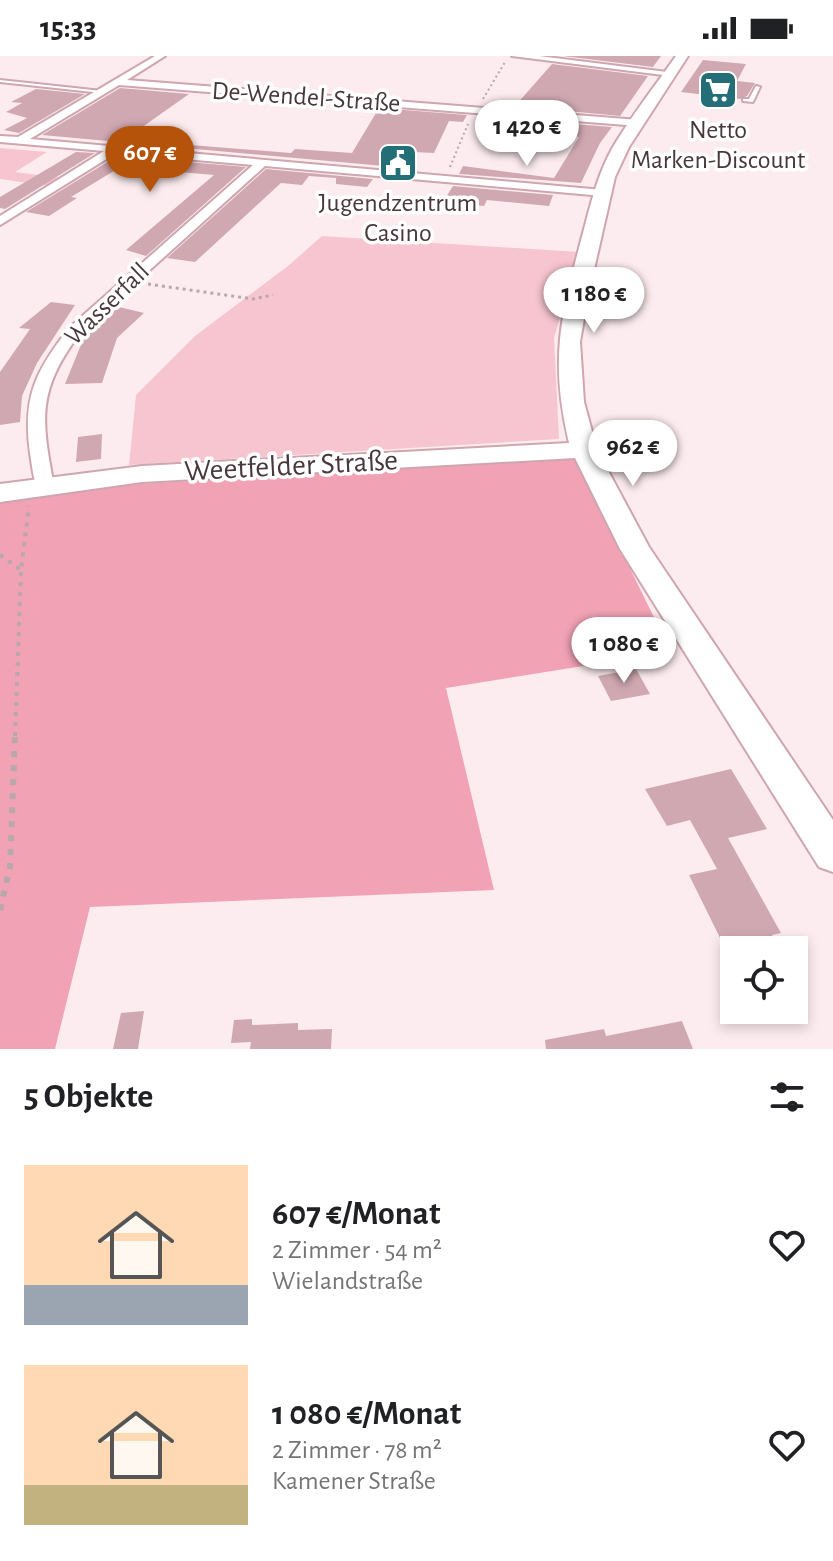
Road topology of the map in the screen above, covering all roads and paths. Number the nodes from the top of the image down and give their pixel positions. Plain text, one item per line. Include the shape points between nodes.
1 (161, 56) edge
2 (516, 56) edge
3 (682, 56) edge
4 (505, 62) dead end
5 (671, 73) junction
6 (0, 81) edge
7 (117, 82) junction
8 (758, 87) dead end
9 (102, 92) junction
10 (485, 96) dead end
11 (745, 100) dead end
12 (470, 121) dead end
13 (639, 123) junction
14 (0, 139) edge
15 (19, 141) junction
16 (112, 151) junction
17 (262, 163) junction
18 (447, 179) junction
19 (603, 193) junction
20 (0, 221) edge
21 (130, 281) junction
22 (273, 295) dead end
23 (584, 450) junction
24 (37, 487) junction
25 (0, 493) edge
26 (0, 555) edge
27 (21, 570) junction
28 (833, 854) edge
29 (0, 910) edge

1 - 7 street
2 - 5 street
3 - 5 main road
4 - 10 path
5 - 13 main road
6 - 9 lane
7 - 9 street
7 - 13 street, De-Wendel-Straße
8 - 11 lane via 751,101
9 - 15 street
12 - 18 path
13 - 19 main road via 614,160
14 - 15 street
15 - 16 street
16 - 17 street
16 - 20 street
17 - 18 street
17 - 21 street, Wasserfall
18 - 19 street
19 - 23 main road via 569,342 572,402
21 - 22 path via 253,299
21 - 24 street, Wasserfall via 75,330 40,382 34,431
23 - 24 main road, Weetfelder Straße via 142,474
23 - 28 main road via 635,549
24 - 25 main road, Weetfelder Straße
24 - 27 path
26 - 27 path
27 - 29 path via 10,867

